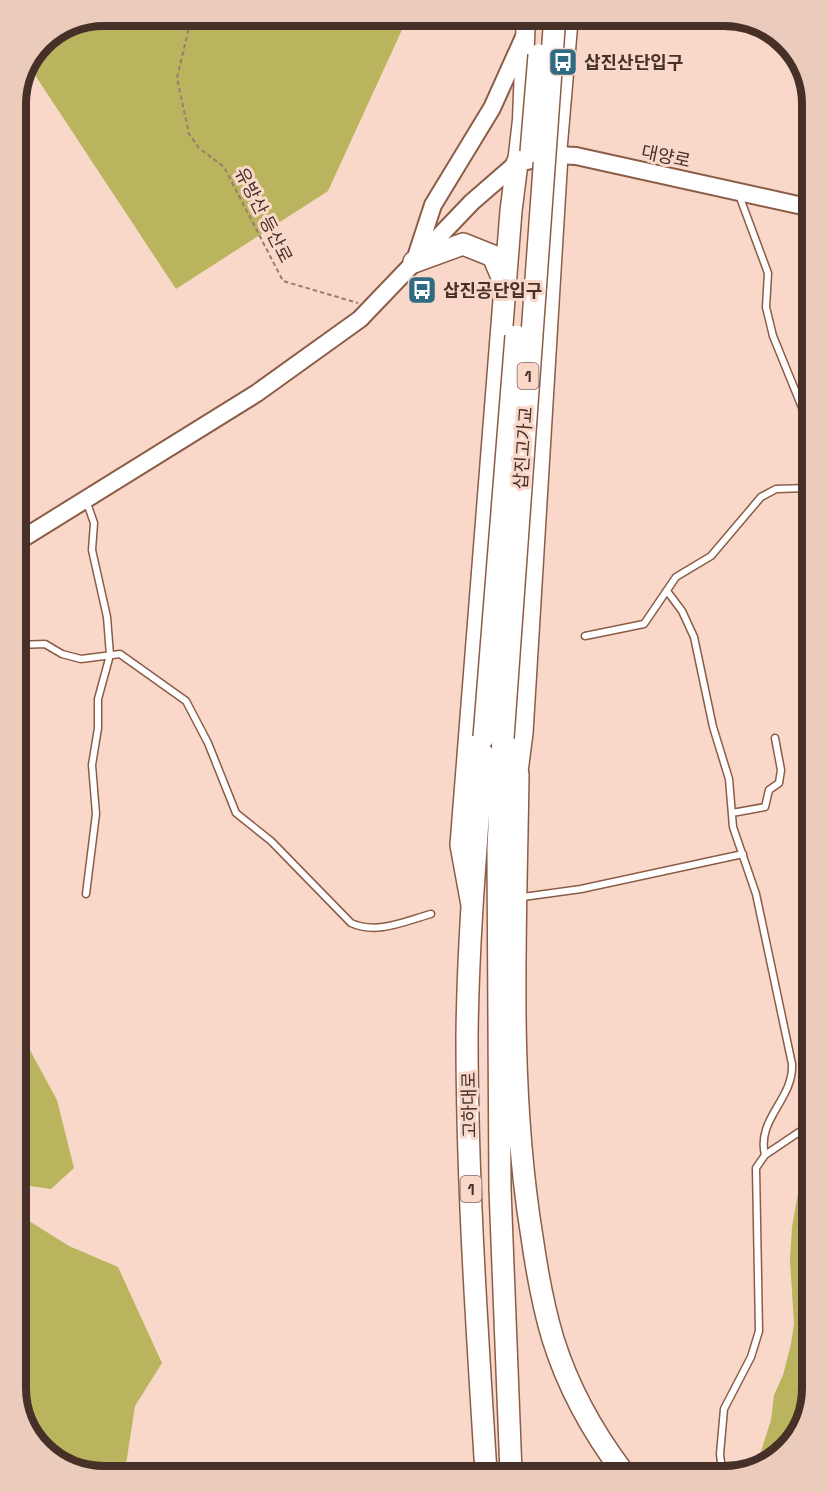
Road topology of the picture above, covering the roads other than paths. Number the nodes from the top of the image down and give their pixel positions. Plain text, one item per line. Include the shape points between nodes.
1 (525, 26) edge
2 (526, 26) edge
3 (540, 26) edge
4 (554, 26) edge
5 (568, 26) edge
6 (557, 155) junction
7 (517, 163) junction
8 (737, 191) junction
9 (802, 206) edge
10 (414, 262) junction
11 (506, 286) junction
12 (802, 407) edge
13 (802, 488) edge
14 (86, 500) junction
15 (26, 537) edge
16 (667, 591) junction
17 (585, 636) dead end
18 (26, 645) edge
19 (110, 655) junction
20 (494, 737) junction
21 (775, 738) dead end
22 (518, 774) junction
23 (732, 813) junction
24 (498, 849) junction
25 (743, 854) junction
26 (86, 894) dead end
27 (522, 897) dead end
28 (471, 906) junction
29 (431, 914) dead end
30 (802, 1131) edge
31 (765, 1155) junction
32 (486, 1466) edge
33 (511, 1466) edge
34 (618, 1466) edge
35 (722, 1466) edge

1 - 10 street via 492,108 433,205
2 - 7 main road
3 - 20 highway, 삽진고가교 / 1, bridge
4 - 20 highway, 삽진고가교 / 1, bridge
5 - 6 main road
6 - 7 street, 대양로
6 - 8 street, 대양로
6 - 22 highway
7 - 10 street via 472,202
7 - 11 highway
8 - 9 street, 대양로
8 - 12 lane via 768,273 766,307 773,336
10 - 11 highway via 463,244 493,256
10 - 14 street via 360,319 284,375
11 - 28 highway via 461,845
13 - 16 lane via 787,487 766,494 711,556 675,577
14 - 15 street
14 - 19 lane via 94,524 92,550 107,617
16 - 17 lane via 644,624
16 - 23 lane via 694,637 713,727 729,779
18 - 19 lane via 45,644 81,659
19 - 26 lane via 98,699 92,772 96,814
19 - 29 lane via 120,654 186,701 236,813 271,841 351,923 376,929
20 - 24 highway, 고하대로 / 1
20 - 28 highway, 고하대로 / 1
21 - 23 lane via 781,770 779,783 769,790 765,807
22 - 24 highway
22 - 34 highway via 514,1018 528,1212 546,1313 562,1365 585,1415
23 - 25 lane
24 - 33 highway, 고하대로 / 1 via 500,1189
25 - 27 lane via 581,889
25 - 31 lane via 756,894 792,1064 790,1086 764,1133
28 - 32 highway, 고하대로 / 1 via 468,1114
30 - 31 lane
31 - 35 lane via 756,1168 759,1330 751,1357 724,1409

